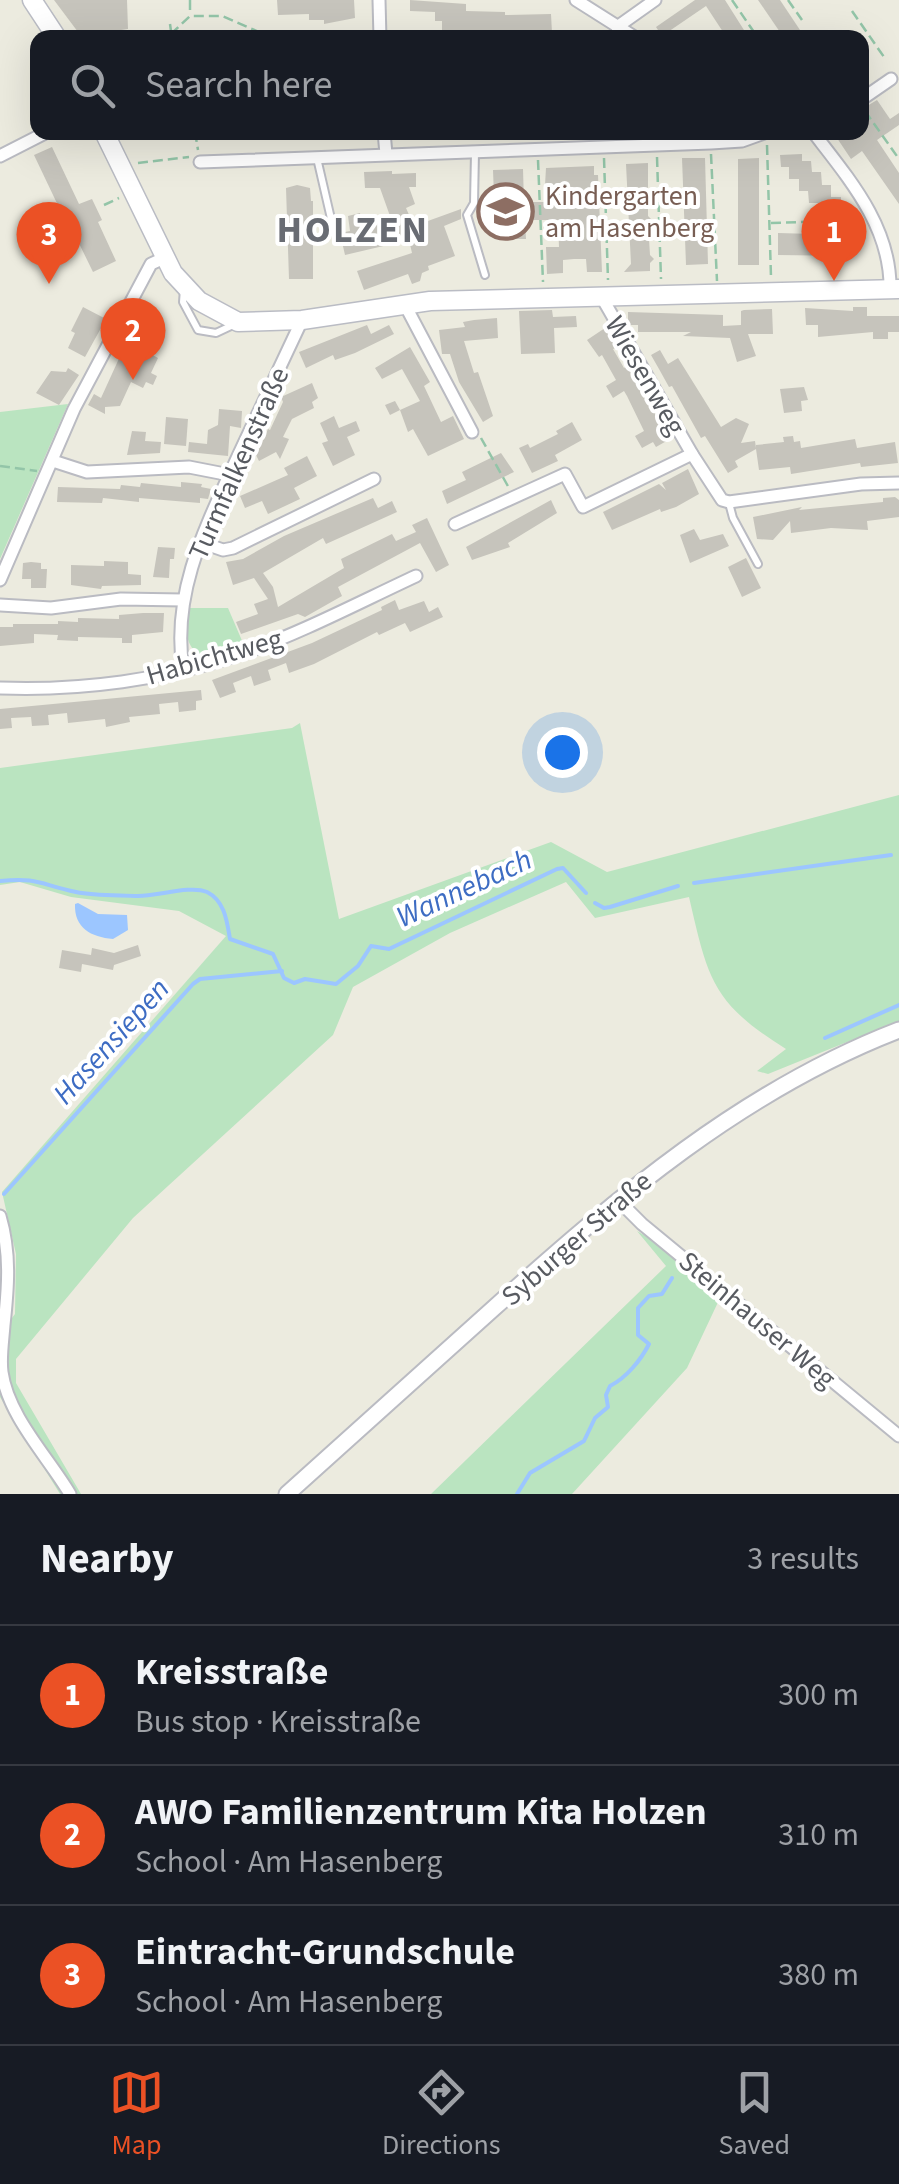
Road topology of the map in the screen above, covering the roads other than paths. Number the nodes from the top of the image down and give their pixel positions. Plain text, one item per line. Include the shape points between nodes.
1 (32, 0) edge
2 (378, 0) edge
3 (576, 0) edge
4 (655, 0) edge
5 (617, 27) junction
6 (52, 30) edge
7 (380, 30) edge
8 (622, 30) edge
9 (892, 79) dead end
10 (869, 97) edge
11 (31, 140) edge
12 (108, 140) edge
13 (385, 140) edge
14 (819, 140) edge
15 (651, 141) edge
16 (474, 151) junction
17 (386, 154) junction
18 (0, 156) edge
19 (316, 157) junction
20 (200, 162) dead end
21 (332, 222) dead end
22 (164, 258) junction
23 (486, 275) dead end
24 (894, 289) edge
25 (605, 296) junction
26 (404, 304) junction
27 (302, 320) junction
28 (472, 432) road end
29 (692, 454) junction
30 (50, 467) junction
31 (230, 475) junction
32 (374, 479) dead end
33 (899, 483) edge
34 (729, 502) junction
35 (455, 524) dead end
36 (200, 542) junction
37 (758, 564) dead end
38 (416, 576) dead end
39 (0, 580) edge
40 (183, 600) junction
41 (0, 605) edge
42 (183, 668) junction
43 (0, 688) edge
44 (899, 1030) edge
45 (618, 1200) junction
46 (0, 1216) edge
47 (899, 1436) edge
48 (70, 1494) edge
49 (286, 1494) edge

1 - 6 main road
2 - 7 street
3 - 5 street
4 - 5 street
5 - 8 street
9 - 10 street
11 - 18 street
12 - 22 main road
13 - 17 street
14 - 24 street via 874,220
15 - 16 street
16 - 17 street
16 - 23 lane via 468,216
17 - 19 street
19 - 20 street
19 - 21 lane
22 - 27 main road via 184,288 238,322
22 - 30 street via 152,264 84,388
24 - 25 main road
25 - 26 main road
25 - 29 street, Wiesenweg
26 - 27 main road
26 - 28 street
27 - 31 street, Turmfalkenstraße
29 - 34 street, Wiesenweg via 714,492
29 - 35 street via 583,507 565,474
30 - 31 street via 189,467
30 - 39 street
31 - 36 street, Turmfalkenstraße
32 - 36 street via 233,548
33 - 34 street
34 - 37 lane
36 - 40 street, Turmfalkenstraße
38 - 42 street, Habichtweg via 239,654
40 - 41 street
40 - 42 street, Turmfalkenstraße
42 - 43 street, Habichtweg via 69,687
44 - 45 street, Syburger Straße via 743,1109
45 - 47 street, Steinhauser Weg
45 - 49 street, Syburger Straße
46 - 48 street via 9,1280 3,1381

